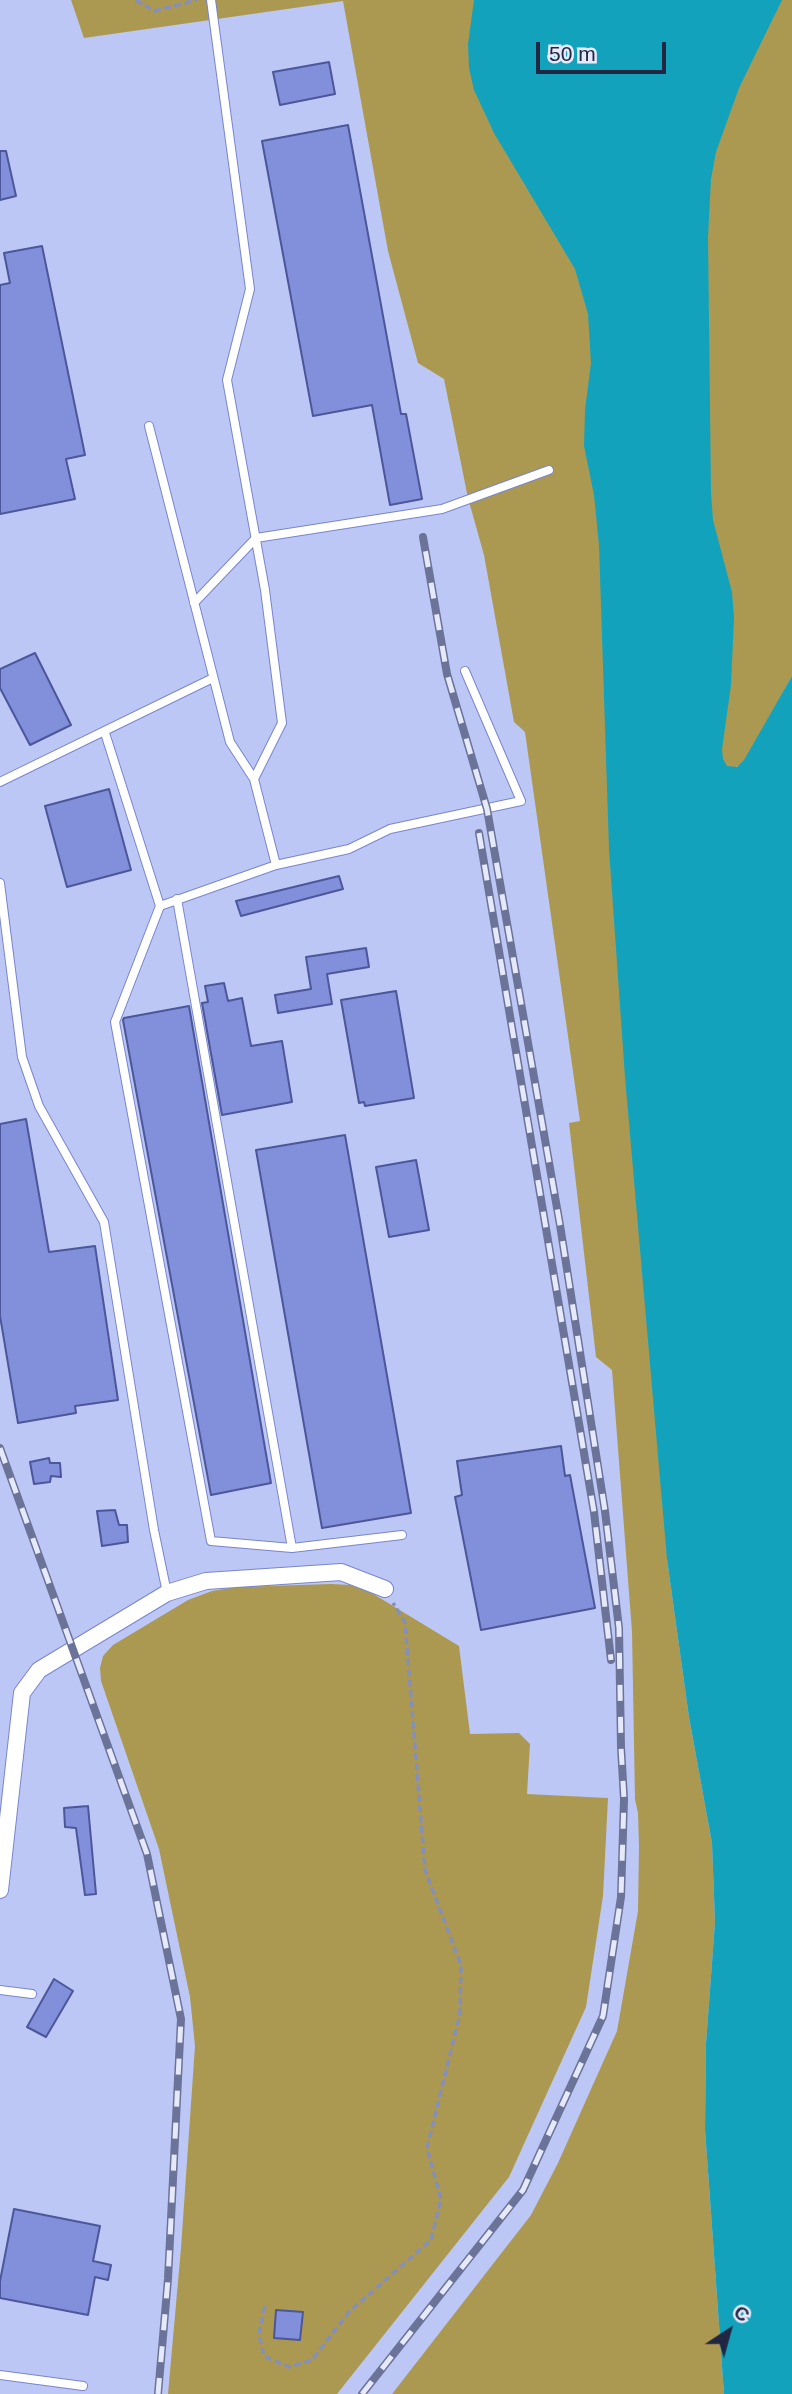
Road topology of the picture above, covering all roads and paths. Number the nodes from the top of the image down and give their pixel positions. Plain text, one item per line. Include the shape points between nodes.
1 (136, 0) edge
2 (197, 0) edge
3 (211, 0) edge
4 (149, 426) dead end
5 (549, 470) dead end
6 (256, 538) junction
7 (194, 603) junction
8 (465, 671) dead end
9 (213, 678) junction
10 (105, 733) junction
11 (254, 779) junction
12 (0, 782) edge
13 (276, 865) junction
14 (0, 884) edge
15 (177, 899) junction
16 (160, 905) junction
17 (402, 1535) dead end
18 (292, 1548) junction
19 (385, 1589) joint
20 (167, 1593) junction
21 (0, 1890) edge
22 (0, 1990) edge
23 (32, 1994) dead end
24 (265, 2306) dead end
25 (0, 2375) edge
26 (83, 2386) dead end

1 - 2 path via 154,11
3 - 6 lane via 250,289 227,380
4 - 7 lane
5 - 6 lane via 442,509
6 - 7 lane
6 - 11 lane via 282,723
7 - 9 lane
8 - 13 lane via 521,802 390,829 349,849
9 - 10 lane
9 - 11 lane via 230,742
10 - 12 lane
10 - 16 lane
11 - 13 lane
13 - 15 lane
14 - 20 lane via 22,1057 39,1106 104,1222
15 - 16 lane
15 - 18 lane
16 - 18 lane via 115,1022 211,1541
17 - 18 lane
19 - 20 street via 341,1572 206,1581
19 - 24 path via 405,1622 425,1870 461,1965 460,2014 427,2148 441,2199 431,2240 349,2312 312,2360 289,2367 264,2356 259,2334
20 - 21 street via 39,1670 22,1693
22 - 23 lane
25 - 26 lane

